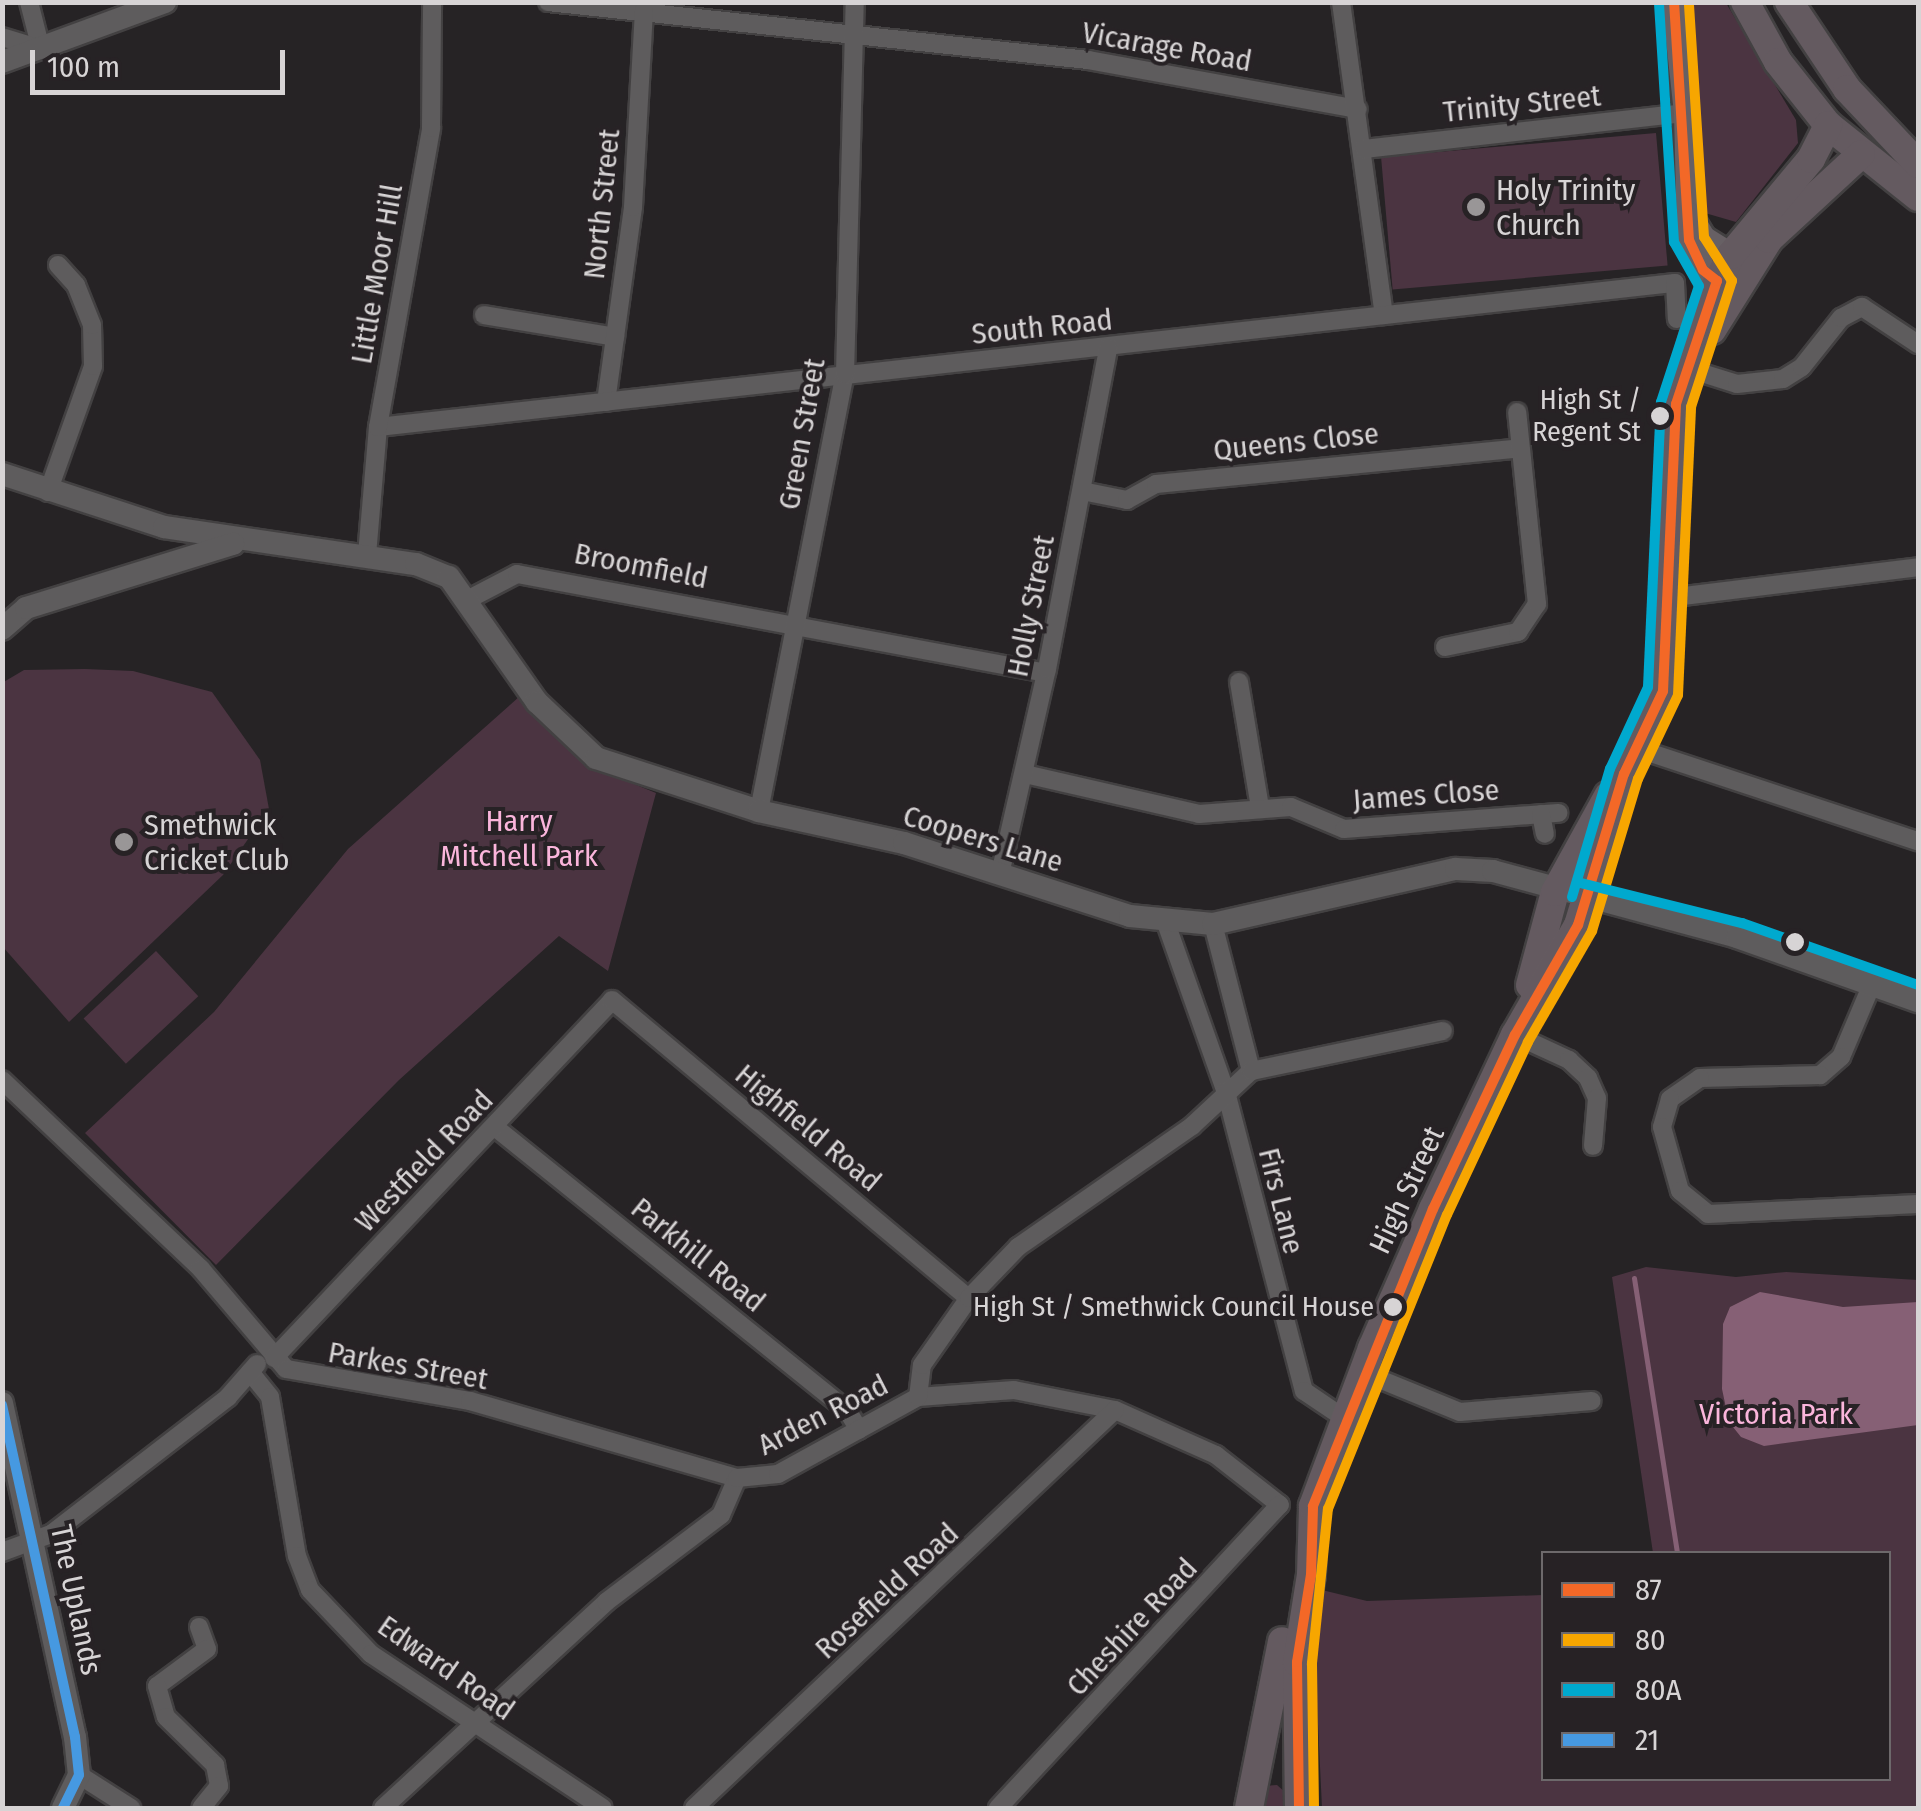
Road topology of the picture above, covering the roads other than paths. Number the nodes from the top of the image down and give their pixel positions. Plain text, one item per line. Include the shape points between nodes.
1 (30, 2) edge
2 (165, 2) edge
3 (432, 2) edge
4 (548, 2) edge
5 (854, 2) edge
6 (1341, 2) edge
7 (1674, 2) edge
8 (1745, 2) edge
9 (1757, 2) edge
10 (1786, 2) edge
11 (140, 7) edge
12 (644, 10) junction
13 (854, 32) junction
14 (2, 36) edge
15 (41, 49) junction
16 (2, 62) edge
17 (1778, 62) junction
18 (1358, 109) junction
19 (1686, 113) junction
20 (1828, 124) junction
21 (1364, 150) junction
22 (1861, 154) junction
23 (1918, 164) edge
24 (1918, 197) edge
25 (1689, 216) junction
26 (1739, 260) junction
27 (58, 266) dead end
28 (1717, 280) junction
29 (484, 315) dead end
30 (1384, 315) junction
31 (1677, 319) dead end
32 (615, 337) junction
33 (1918, 344) edge
34 (1108, 348) junction
35 (1690, 359) junction
36 (845, 374) junction
37 (606, 402) junction
38 (1517, 412) dead end
39 (378, 426) junction
40 (1520, 448) junction
41 (2, 474) edge
42 (1082, 491) junction
43 (48, 492) junction
44 (164, 527) junction
45 (242, 542) junction
46 (367, 555) junction
47 (1918, 567) edge
48 (143, 569) junction
49 (1666, 598) junction
50 (469, 599) junction
51 (793, 625) junction
52 (2, 629) edge
53 (1446, 648) dead end
54 (1046, 673) junction
55 (1239, 682) dead end
56 (1630, 761) junction
57 (1025, 774) junction
58 (1260, 808) junction
59 (758, 811) junction
60 (1545, 834) dead end
61 (1918, 841) edge
62 (1000, 874) junction
63 (1556, 892) junction
64 (1586, 901) junction
65 (1166, 923) junction
66 (1213, 924) junction
67 (1872, 984) junction
68 (612, 1000) joint
69 (1918, 1001) edge
70 (1443, 1032) dead end
71 (1515, 1035) junction
72 (1252, 1070) junction
73 (2, 1080) edge
74 (1226, 1092) junction
75 (496, 1128) junction
76 (1593, 1146) dead end
77 (1918, 1204) edge
78 (969, 1298) junction
79 (271, 1355) junction
80 (295, 1372) junction
81 (1362, 1372) junction
82 (255, 1379) junction
83 (918, 1397) junction
84 (1592, 1401) dead end
85 (2, 1403) edge
86 (1114, 1410) junction
87 (1344, 1418) junction
88 (859, 1430) junction
89 (738, 1478) junction
90 (1280, 1505) junction
91 (1314, 1506) junction
92 (32, 1542) junction
93 (1309, 1544) junction
94 (2, 1552) edge
95 (199, 1628) dead end
96 (1268, 1719) junction
97 (1296, 1720) junction
98 (476, 1723) junction
99 (79, 1775) junction
100 (1299, 1794) edge
101 (1252, 1798) edge
102 (63, 1808) edge
103 (131, 1808) edge
104 (200, 1808) edge
105 (382, 1808) edge
106 (602, 1808) edge
107 (694, 1808) edge
108 (998, 1808) edge

1 - 15 street
2 - 11 street
3 - 39 street, Little Moor Hill via 431,128
4 - 12 street, Vicarage Road
5 - 13 street, Green Street
6 - 18 street
7 - 19 main road
8 - 17 main road
9 - 17 main road
10 - 22 main road via 1818,78 1862,140
10 - 23 main road via 1847,89
11 - 15 street
12 - 13 street, Vicarage Road
12 - 32 street, North Street via 634,208
13 - 18 street, Vicarage Road via 1088,60
13 - 36 street, Green Street
14 - 15 street
15 - 16 street
17 - 20 main road
18 - 21 street
19 - 21 street, Trinity Street
19 - 25 main road
20 - 22 main road
20 - 26 main road, High Street
21 - 30 street
22 - 24 main road
22 - 26 main road, High Street
25 - 26 main road via 1704,238
25 - 28 main road via 1689,240 1703,270
26 - 28 main road, High Street
26 - 35 main road, High Street
27 - 43 street via 76,285 92,325 92,366
28 - 35 main road, High Street
29 - 32 street
30 - 31 street, South Road via 1676,283
30 - 34 street, South Road
32 - 37 street, North Street
33 - 35 street via 1862,308 1841,318 1802,368 1783,379 1737,384
34 - 36 street, South Road
34 - 42 street, Holly Street
35 - 49 main road, High Street via 1676,404
36 - 37 street, South Road
36 - 51 street, Green Street
37 - 39 street, South Road
38 - 40 street
39 - 46 street, Little Moor Hill
40 - 42 street, Queens Close via 1156,484 1127,500
40 - 53 street via 1537,604 1532,620 1502,638
41 - 43 street
42 - 54 street, Holly Street
43 - 44 street
44 - 45 street
44 - 48 street via 157,556
45 - 46 street
45 - 48 street
46 - 50 street via 449,577
47 - 49 street
48 - 52 street via 26,608
49 - 56 main road, High Street
50 - 51 street, Broomfield via 517,574
50 - 59 street, Coopers Lane via 537,702 596,758
51 - 54 street, Broomfield
51 - 59 street, Green Street
54 - 57 street, Holly Street
55 - 58 street
56 - 61 street
56 - 63 main road, High Street via 1586,827
56 - 64 main road, High Street
57 - 58 street, James Close via 1199,814
57 - 62 street, Holly Street
58 - 60 street, James Close via 1311,812 1344,829 1550,814
59 - 62 street, Coopers Lane via 904,843
62 - 65 street, Coopers Lane
63 - 64 street, Coopers Lane
63 - 66 street, Coopers Lane via 1493,871 1456,869
63 - 71 main road, High Street
64 - 67 street, Coopers Lane via 1737,937
64 - 71 main road, High Street
65 - 66 street, Coopers Lane
65 - 74 street, Firs Lane
66 - 72 street
67 - 69 street, Coopers Lane
67 - 77 street via 1841,1057 1820,1076 1700,1078 1670,1099 1662,1127 1680,1191 1708,1214
68 - 75 street, Westfield Road
68 - 78 street, Highfield Road
70 - 72 street
71 - 76 street via 1569,1060 1588,1078 1596,1098
71 - 81 main road, High Street
72 - 74 street, Arden Road
73 - 79 street, Parkes Street via 201,1269
74 - 78 street, Arden Road via 1168,1144 1062,1211
74 - 87 street, Firs Lane via 1304,1391
75 - 79 street, Westfield Road
75 - 88 street, Parkhill Road via 847,1410
78 - 83 street, Arden Road via 922,1365
79 - 80 street, Parkes Street
79 - 82 street, Westfield Road
80 - 82 street
80 - 89 street, Parkes Street via 470,1401
81 - 84 street via 1460,1412
81 - 87 main road, High Street
82 - 92 street
82 - 98 street, Edward Road via 270,1397 297,1556 310,1590 371,1654
83 - 86 street via 1014,1390
83 - 88 street, Arden Road
85 - 92 street, The Uplands
86 - 90 street via 1216,1455
86 - 107 street, Rosefield Road
87 - 91 main road, High Street
88 - 89 street, Arden Road via 778,1474
89 - 98 street, Arden Road via 721,1515 606,1602
90 - 91 street
90 - 108 street, Cheshire Road
91 - 93 main road, High Street
92 - 94 street
92 - 99 street, The Uplands
93 - 96 main road, High Street via 1298,1560
93 - 97 main road, High Street
95 - 104 street via 207,1649 157,1686 166,1716 216,1765 219,1786
96 - 97 main road
96 - 101 main road, High Street
97 - 100 main road, High Street
98 - 105 street, Arden Road
98 - 106 street, Edward Road
99 - 102 street
99 - 103 street
100 - 101 main road via 1270,1774

